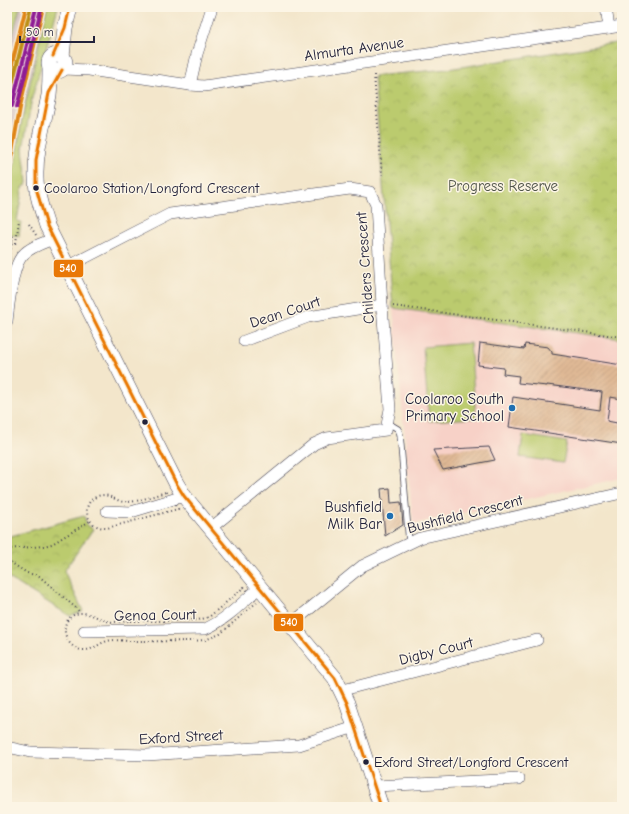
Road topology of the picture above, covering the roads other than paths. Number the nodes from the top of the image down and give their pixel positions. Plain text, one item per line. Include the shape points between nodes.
1 (70, 7) edge
2 (212, 7) edge
3 (606, 7) edge
4 (622, 26) edge
5 (609, 28) junction
6 (59, 63) junction
7 (190, 85) junction
8 (53, 239) junction
9 (67, 267) junction
10 (382, 304) junction
11 (7, 321) edge
12 (244, 341) dead end
13 (388, 423) junction
14 (622, 493) edge
15 (184, 496) junction
16 (107, 511) dead end
17 (211, 528) junction
18 (409, 543) junction
19 (260, 587) junction
20 (291, 624) junction
21 (84, 631) dead end
22 (537, 640) dead end
23 (343, 690) junction
24 (355, 727) junction
25 (7, 747) edge
26 (519, 779) dead end
27 (375, 786) junction
28 (382, 807) edge

1 - 6 street
2 - 7 street
3 - 5 street
4 - 5 street, Almurta Avenue
5 - 7 street, Almurta Avenue via 220,84
6 - 7 street, Almurta Avenue
6 - 8 street via 49,94 39,142 36,178 42,210
8 - 9 street
8 - 11 street via 28,251 19,260 15,269
9 - 10 street, Childers Crescent via 170,214 350,189 370,192 376,205
9 - 15 street
10 - 12 street, Dean Court via 308,317
10 - 13 street, Childers Crescent via 390,409
13 - 17 street via 386,430 327,438 314,444
13 - 18 lane via 400,434
14 - 18 street, Bushfield Crescent via 420,538
15 - 16 street via 132,512
15 - 17 street
17 - 19 street
18 - 20 street, Bushfield Crescent via 362,566
19 - 20 street
19 - 21 street, Genoa Court via 214,625 205,629
20 - 23 street
22 - 23 street, Digby Court
23 - 24 street
24 - 25 street, Exford Street via 299,745 147,755 30,752
24 - 27 street
26 - 27 street
27 - 28 street

